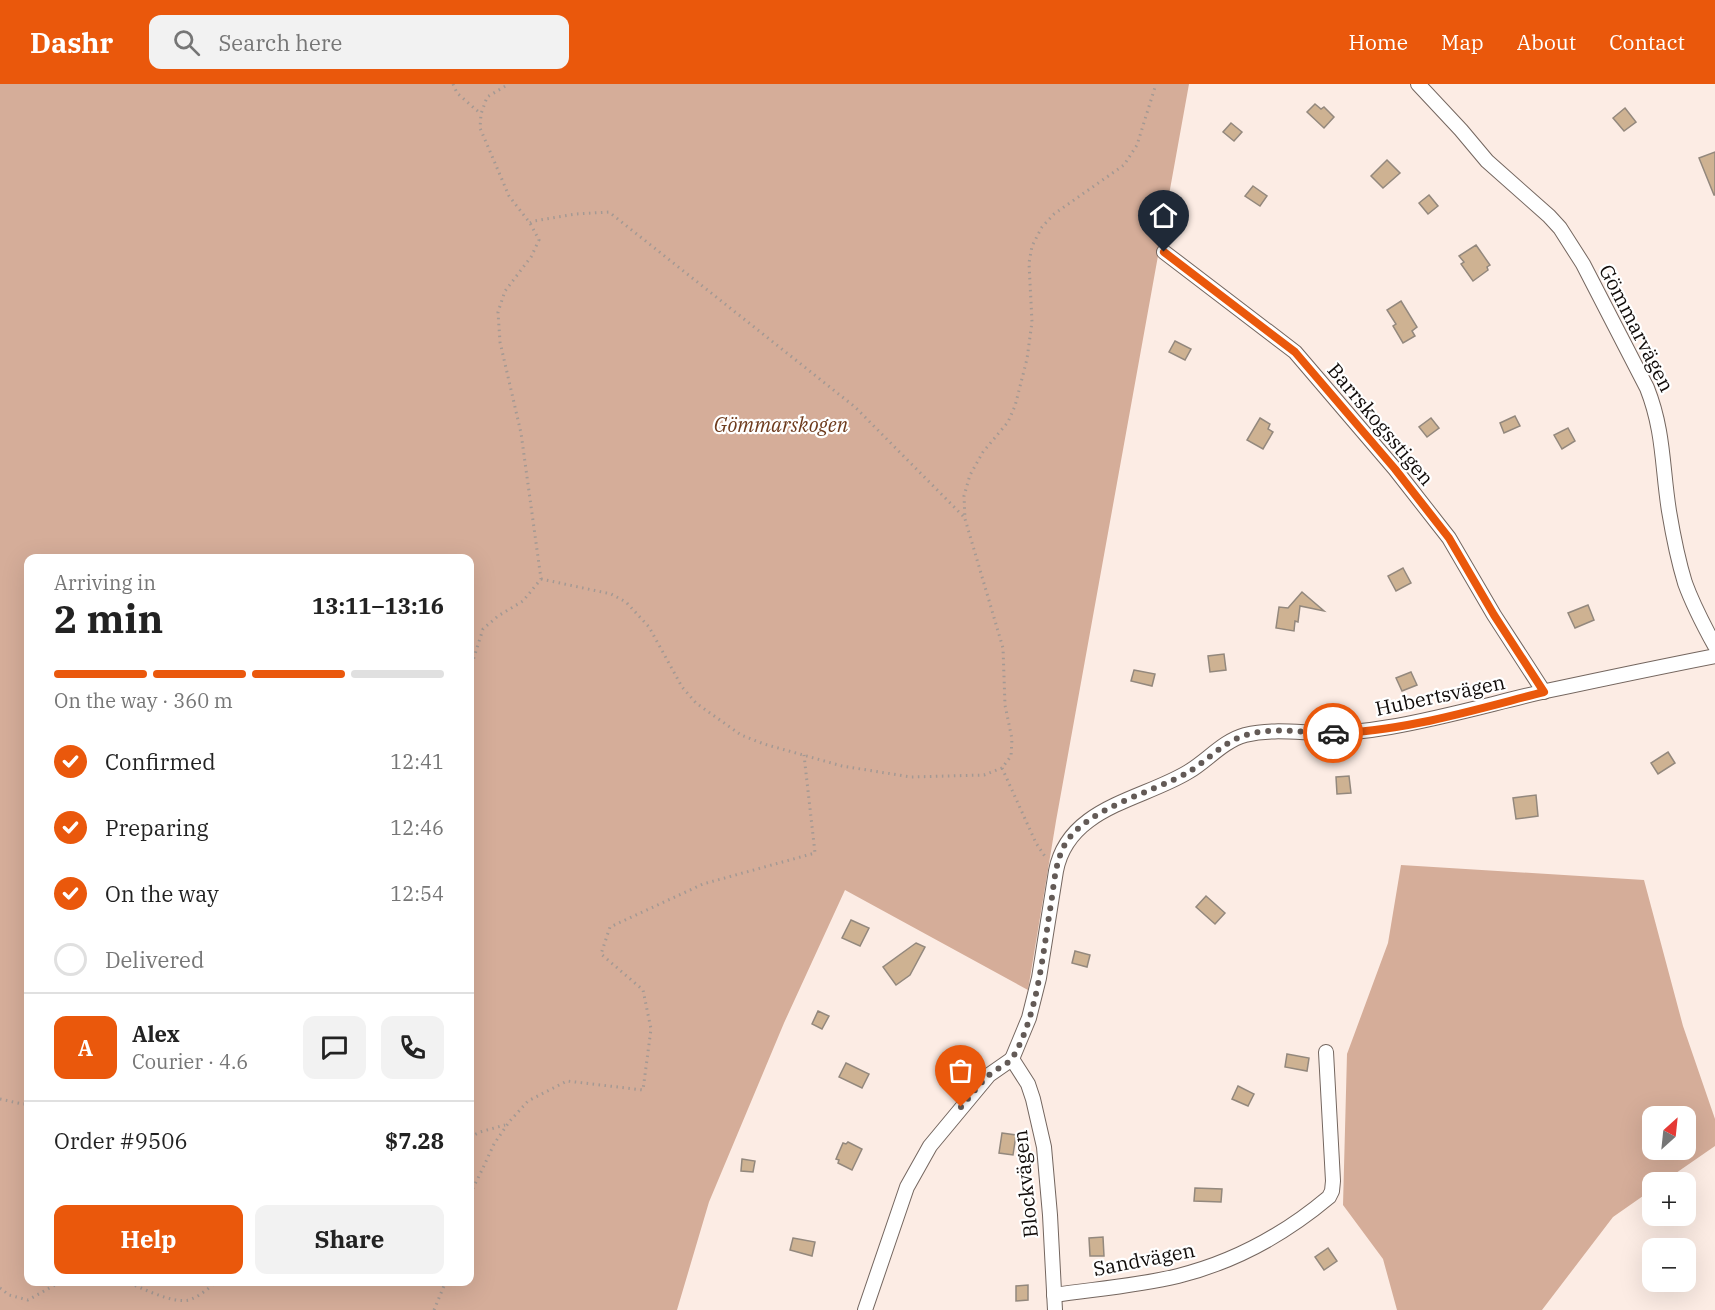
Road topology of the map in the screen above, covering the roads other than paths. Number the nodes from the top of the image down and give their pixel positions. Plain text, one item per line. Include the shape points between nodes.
1 (1418, 84) edge
2 (1164, 252) dead end
3 (1715, 646) edge
4 (1715, 656) edge
5 (1544, 692) junction
6 (1326, 1052) dead end
7 (1012, 1059) junction
8 (1054, 1295) junction
9 (865, 1310) edge
10 (1055, 1310) edge

1 - 3 street, Gömmarvägen via 1487,161 1549,216 1583,264 1655,409 1684,581
2 - 5 street, Barrskogsstigen via 1295,352 1449,538
4 - 5 street, Hubertsvägen
5 - 7 street, Hubertsvägen via 1388,728 1338,733 1279,730 1242,736 1189,772 1084,823 1060,855 1039,978
6 - 8 street, Sandvägen via 1333,1181 1329,1197 1238,1256 1178,1276
7 - 8 street, Blockvägen via 1028,1084 1044,1148
7 - 9 street via 989,1075 930,1146 907,1187
8 - 10 street, Blockvägen

